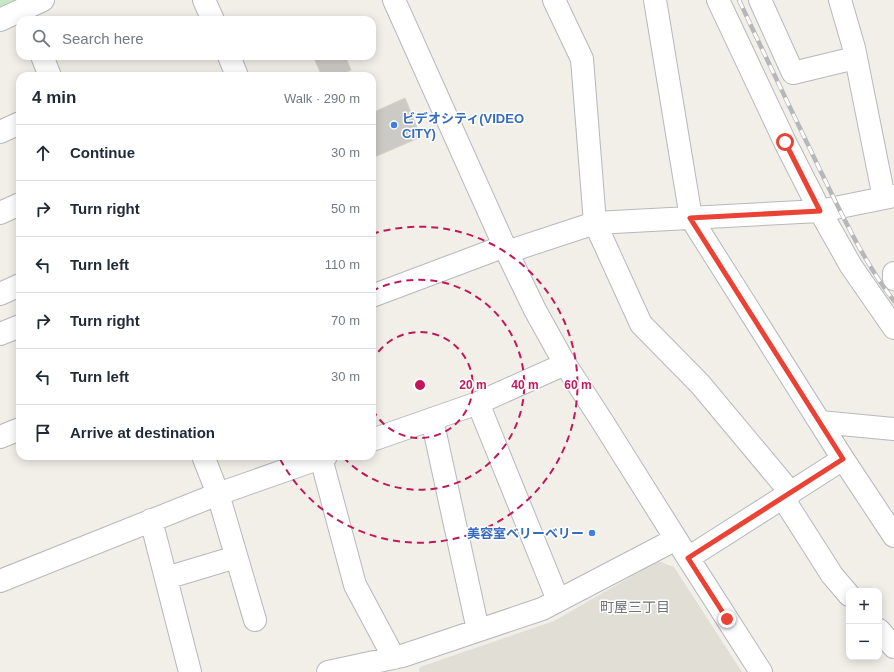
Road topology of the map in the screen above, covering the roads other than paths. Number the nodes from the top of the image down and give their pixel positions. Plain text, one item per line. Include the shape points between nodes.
1 (43, 0) edge
2 (204, 0) edge
3 (394, 0) edge
4 (554, 0) edge
5 (655, 0) edge
6 (718, 0) edge
7 (760, 0) edge
8 (840, 0) edge
9 (25, 15) edge
10 (211, 16) edge
11 (16, 17) edge
12 (0, 20) edge
13 (855, 58) junction
14 (44, 60) edge
15 (231, 60) edge
16 (48, 72) edge
17 (236, 72) edge
18 (16, 125) edge
19 (0, 132) edge
20 (889, 197) edge
21 (16, 206) edge
22 (820, 211) junction
23 (0, 213) edge
24 (690, 218) junction
25 (595, 223) junction
26 (506, 249) junction
27 (894, 273) edge
28 (894, 279) edge
29 (16, 287) edge
30 (0, 294) edge
31 (376, 295) edge
32 (16, 328) edge
33 (894, 328) edge
34 (0, 334) edge
35 (564, 364) junction
36 (478, 403) junction
37 (432, 419) junction
38 (820, 422) junction
39 (894, 429) edge
40 (16, 431) edge
41 (0, 437) edge
42 (376, 439) edge
43 (843, 459) junction
44 (205, 460) edge
45 (315, 460) edge
46 (325, 460) edge
47 (218, 494) junction
48 (787, 495) junction
49 (871, 502) junction
50 (894, 503) edge
51 (151, 520) junction
52 (894, 536) edge
53 (676, 539) junction
54 (236, 557) junction
55 (688, 558) junction
56 (166, 578) junction
57 (0, 581) edge
58 (846, 591) edge
59 (558, 600) junction
60 (254, 620) dead end
61 (478, 630) junction
62 (882, 633) edge
63 (894, 647) edge
64 (402, 662) edge
65 (190, 672) edge
66 (328, 672) edge
67 (761, 672) edge

1 - 9 street
2 - 10 street
3 - 26 street
4 - 25 street via 582,60
5 - 24 street
6 - 22 street
7 - 13 street via 793,73
8 - 13 street
11 - 12 street
13 - 20 street
14 - 16 street
15 - 17 street
18 - 19 street
20 - 22 street
21 - 23 street
22 - 24 street
22 - 33 street via 851,266
24 - 25 street
24 - 38 street
25 - 26 street
25 - 48 street via 641,324 700,384
26 - 31 street
26 - 35 street
27 - 28 street
29 - 30 street
32 - 34 street
35 - 36 street
35 - 53 street
36 - 37 street
36 - 59 street
37 - 42 street
37 - 61 street
38 - 39 street
38 - 43 street
40 - 41 street
43 - 48 street
43 - 49 street
44 - 47 street
45 - 47 street
46 - 64 street via 355,585
47 - 51 street
47 - 54 street
48 - 55 street
48 - 58 street via 832,575
49 - 50 street
49 - 52 street
51 - 56 street
51 - 57 street
53 - 55 street
53 - 59 street
54 - 56 street
54 - 60 street
55 - 67 street
56 - 65 street
59 - 61 street via 542,609
61 - 64 street
62 - 63 street
64 - 66 street

